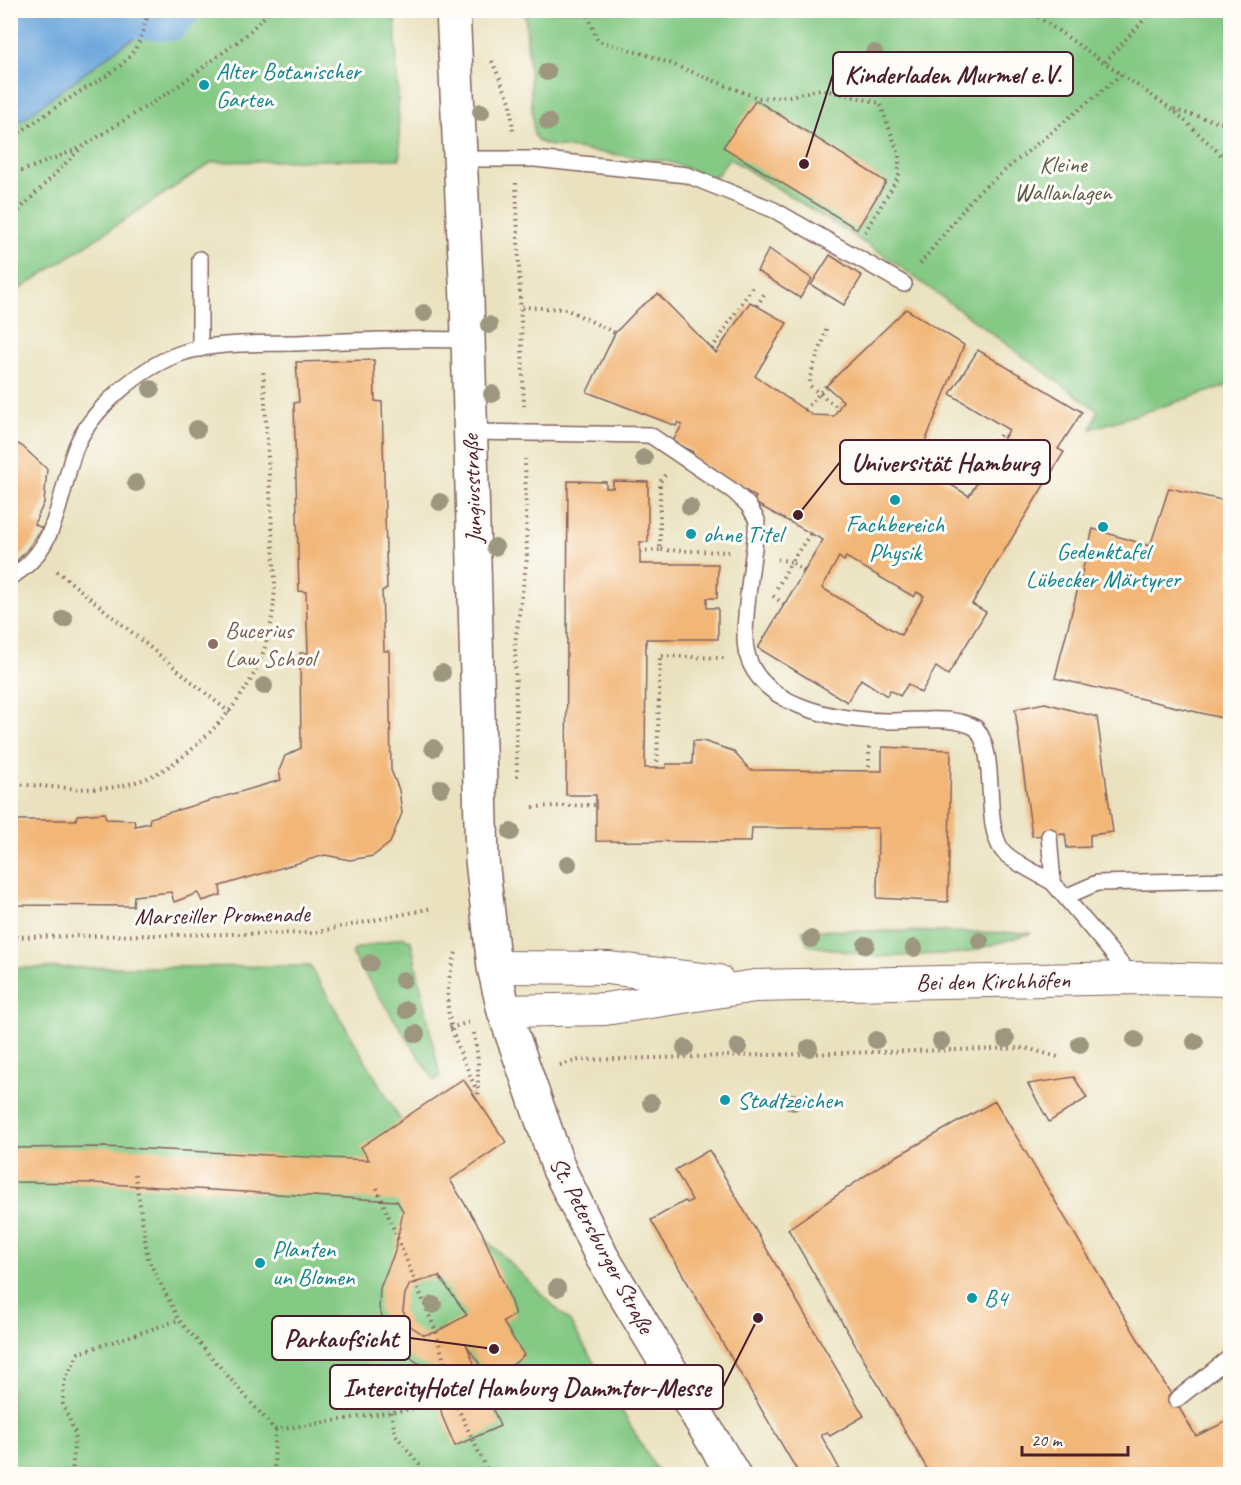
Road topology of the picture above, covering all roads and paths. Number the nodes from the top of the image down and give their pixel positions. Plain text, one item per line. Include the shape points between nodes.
1 (148, 10) edge
2 (271, 10) edge
3 (453, 10) edge
4 (586, 10) edge
5 (1028, 10) edge
6 (1153, 10) edge
7 (1105, 62) junction
8 (492, 63) dead end
9 (1122, 74) junction
10 (511, 104) dead end
11 (1173, 110) junction
12 (1230, 126) edge
13 (10, 140) edge
14 (82, 147) junction
15 (460, 159) junction
16 (1230, 163) edge
17 (10, 176) edge
18 (10, 219) edge
19 (852, 254) junction
20 (200, 259) dead end
21 (754, 284) dead end
22 (904, 284) joint
23 (766, 291) dead end
24 (757, 306) dead end
25 (522, 307) dead end
26 (826, 329) dead end
27 (615, 333) dead end
28 (468, 340) junction
29 (262, 344) junction
30 (200, 349) junction
31 (712, 349) dead end
32 (826, 386) dead end
33 (818, 395) junction
34 (838, 408) dead end
35 (805, 410) dead end
36 (471, 432) junction
37 (1005, 436) dead end
38 (901, 446) dead end
39 (910, 452) junction
40 (678, 454) junction
41 (906, 458) dead end
42 (931, 464) junction
43 (927, 471) dead end
44 (811, 532) dead end
45 (639, 550) dead end
46 (660, 550) junction
47 (754, 552) junction
48 (38, 556) junction
49 (791, 562) junction
50 (804, 572) dead end
51 (10, 577) edge
52 (784, 604) dead end
53 (749, 659) junction
54 (230, 713) junction
55 (657, 768) dead end
56 (10, 784) edge
57 (596, 805) dead end
58 (533, 807) dead end
59 (1049, 836) dead end
60 (1230, 880) edge
61 (1053, 883) junction
62 (1065, 897) junction
63 (433, 908) dead end
64 (10, 937) edge
65 (454, 958) dead end
66 (494, 967) junction
67 (1133, 978) junction
68 (1230, 980) edge
69 (755, 986) junction
70 (504, 1011) junction
71 (1058, 1057) dead end
72 (551, 1068) dead end
73 (478, 1095) dead end
74 (135, 1174) dead end
75 (377, 1188) dead end
76 (179, 1320) junction
77 (1230, 1357) edge
78 (1176, 1400) dead end
79 (455, 1402) junction
80 (392, 1412) junction
81 (275, 1430) junction
82 (72, 1474) edge
83 (274, 1474) edge
84 (420, 1474) edge
85 (489, 1474) edge
86 (733, 1474) edge

1 - 13 path via 138,47 116,72
2 - 14 path via 245,36 174,89
3 - 15 street, Jungiusstraße
4 - 19 path via 598,41 651,56 758,98 820,89 880,103 899,155 899,176
5 - 7 path
6 - 7 path
7 - 9 path
8 - 10 path
9 - 11 path
9 - 22 path via 975,195
11 - 12 path
11 - 16 path
14 - 17 path
14 - 18 path
15 - 19 lane via 535,159 687,175 774,210
15 - 28 street, Jungiusstraße
19 - 22 lane
20 - 30 lane
21 - 31 path
23 - 24 path
25 - 27 path via 566,309
26 - 33 path via 810,374 810,386
28 - 29 lane via 409,338
28 - 36 street, Jungiusstraße
29 - 30 lane
29 - 54 path via 275,611 256,671
30 - 48 lane via 181,353 140,376 118,392 86,428
32 - 33 path
33 - 34 path
33 - 35 path
36 - 40 lane via 650,435
36 - 66 street, Jungiusstraße via 482,860
37 - 42 path via 1001,434 989,452 969,462
38 - 39 path
39 - 41 path
39 - 42 path
40 - 46 path via 660,482
40 - 47 lane via 733,490 748,505 757,520
42 - 43 path
44 - 49 path
45 - 46 path
46 - 47 path
47 - 49 path
47 - 53 lane via 745,639
48 - 51 lane
48 - 54 path
49 - 50 path
49 - 52 path via 772,596
53 - 55 path via 660,656
53 - 61 lane via 767,687 784,700 810,710 868,722 956,720 976,728 984,743 996,835 1003,851
54 - 56 path via 171,767 139,782 112,788
57 - 58 path
59 - 61 lane
60 - 62 lane via 1097,883
61 - 62 lane
62 - 67 lane
63 - 64 path, Marseiller Promenade via 312,933
65 - 73 path via 449,980 450,1028
66 - 69 street, Bei den Kirchhöfen via 608,968
66 - 70 street, St. Petersburger Straße
67 - 68 street, Bei den Kirchhöfen
67 - 69 street, Bei den Kirchhöfen
69 - 70 street, Bei den Kirchhöfen via 605,1010
70 - 86 street, St. Petersburger Straße via 559,1169 602,1257
71 - 72 path via 1026,1048 579,1060
74 - 76 path via 148,1259
75 - 79 path via 436,1332
76 - 81 path
76 - 82 path via 79,1353 64,1382 63,1404 75,1433
77 - 78 lane
79 - 80 path
79 - 85 path
80 - 81 path
80 - 84 path via 395,1434 419,1464
81 - 83 path

